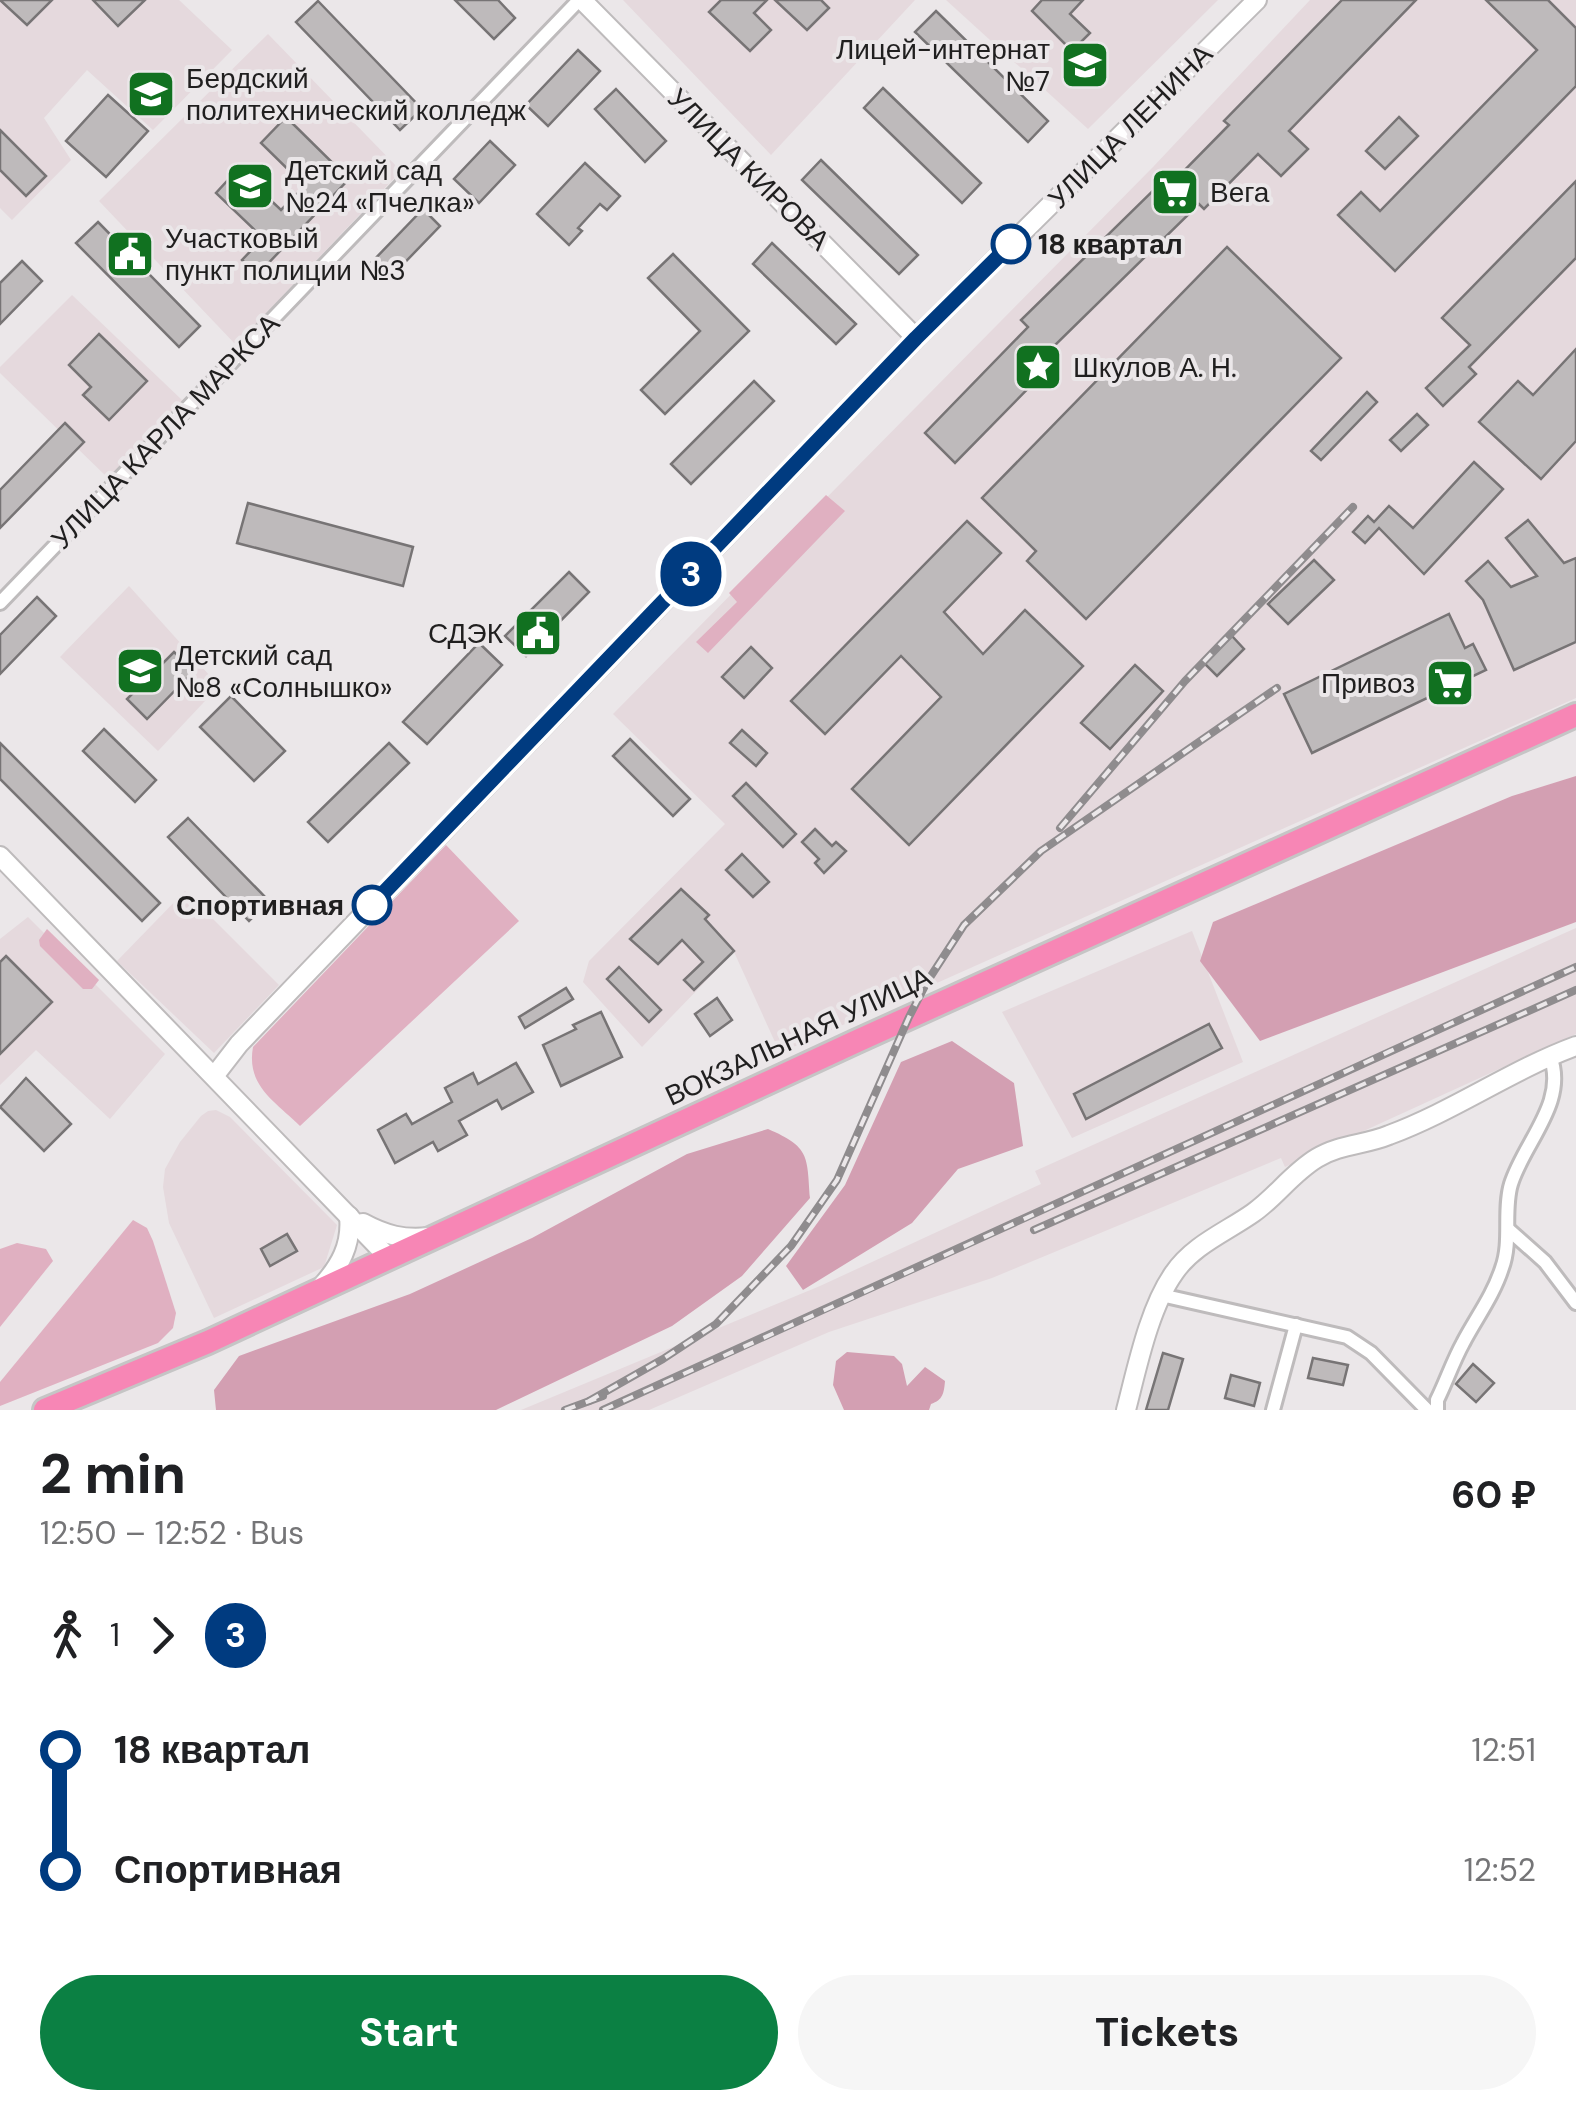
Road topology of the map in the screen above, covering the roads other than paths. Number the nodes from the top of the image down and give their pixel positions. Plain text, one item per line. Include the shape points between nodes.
1 (580, 0) edge
2 (1257, 0) edge
3 (916, 338) junction
4 (0, 603) edge
5 (1576, 715) edge
6 (0, 856) edge
7 (1576, 1046) edge
8 (1550, 1056) junction
9 (215, 1075) junction
10 (349, 1216) junction
11 (1509, 1230) junction
12 (438, 1236) junction
13 (389, 1258) junction
14 (315, 1294) junction
15 (1161, 1295) junction
16 (1576, 1304) edge
17 (1296, 1325) junction
18 (45, 1410) edge
19 (1126, 1410) edge
20 (1272, 1410) edge
21 (1427, 1410) edge
22 (1437, 1410) edge

1 - 3 main road, УЛИЦА КИРОВА
1 - 4 street, УЛИЦА КАРЛА МАРКСА
2 - 3 main road, УЛИЦА ЛЕНИНА
3 - 9 main road, УЛИЦА ЛЕНИНА
5 - 12 highway, ВОКЗАЛЬНАЯ УЛИЦА
6 - 9 main road
7 - 8 main road
8 - 11 street via 1557,1073 1547,1112 1510,1186
8 - 15 main road via 1388,1136 1340,1146 1314,1160 1258,1210 1190,1254
9 - 10 main road
10 - 12 main road via 387,1234
10 - 13 main road
10 - 14 main road via 344,1254
11 - 16 street via 1546,1262
11 - 22 street via 1504,1265
12 - 13 highway, ВОКЗАЛЬНАЯ УЛИЦА
13 - 14 highway, ВОКЗАЛЬНАЯ УЛИЦА
14 - 18 highway, ВОКЗАЛЬНАЯ УЛИЦА
15 - 17 street
15 - 19 main road
17 - 20 street
17 - 21 street via 1347,1337

